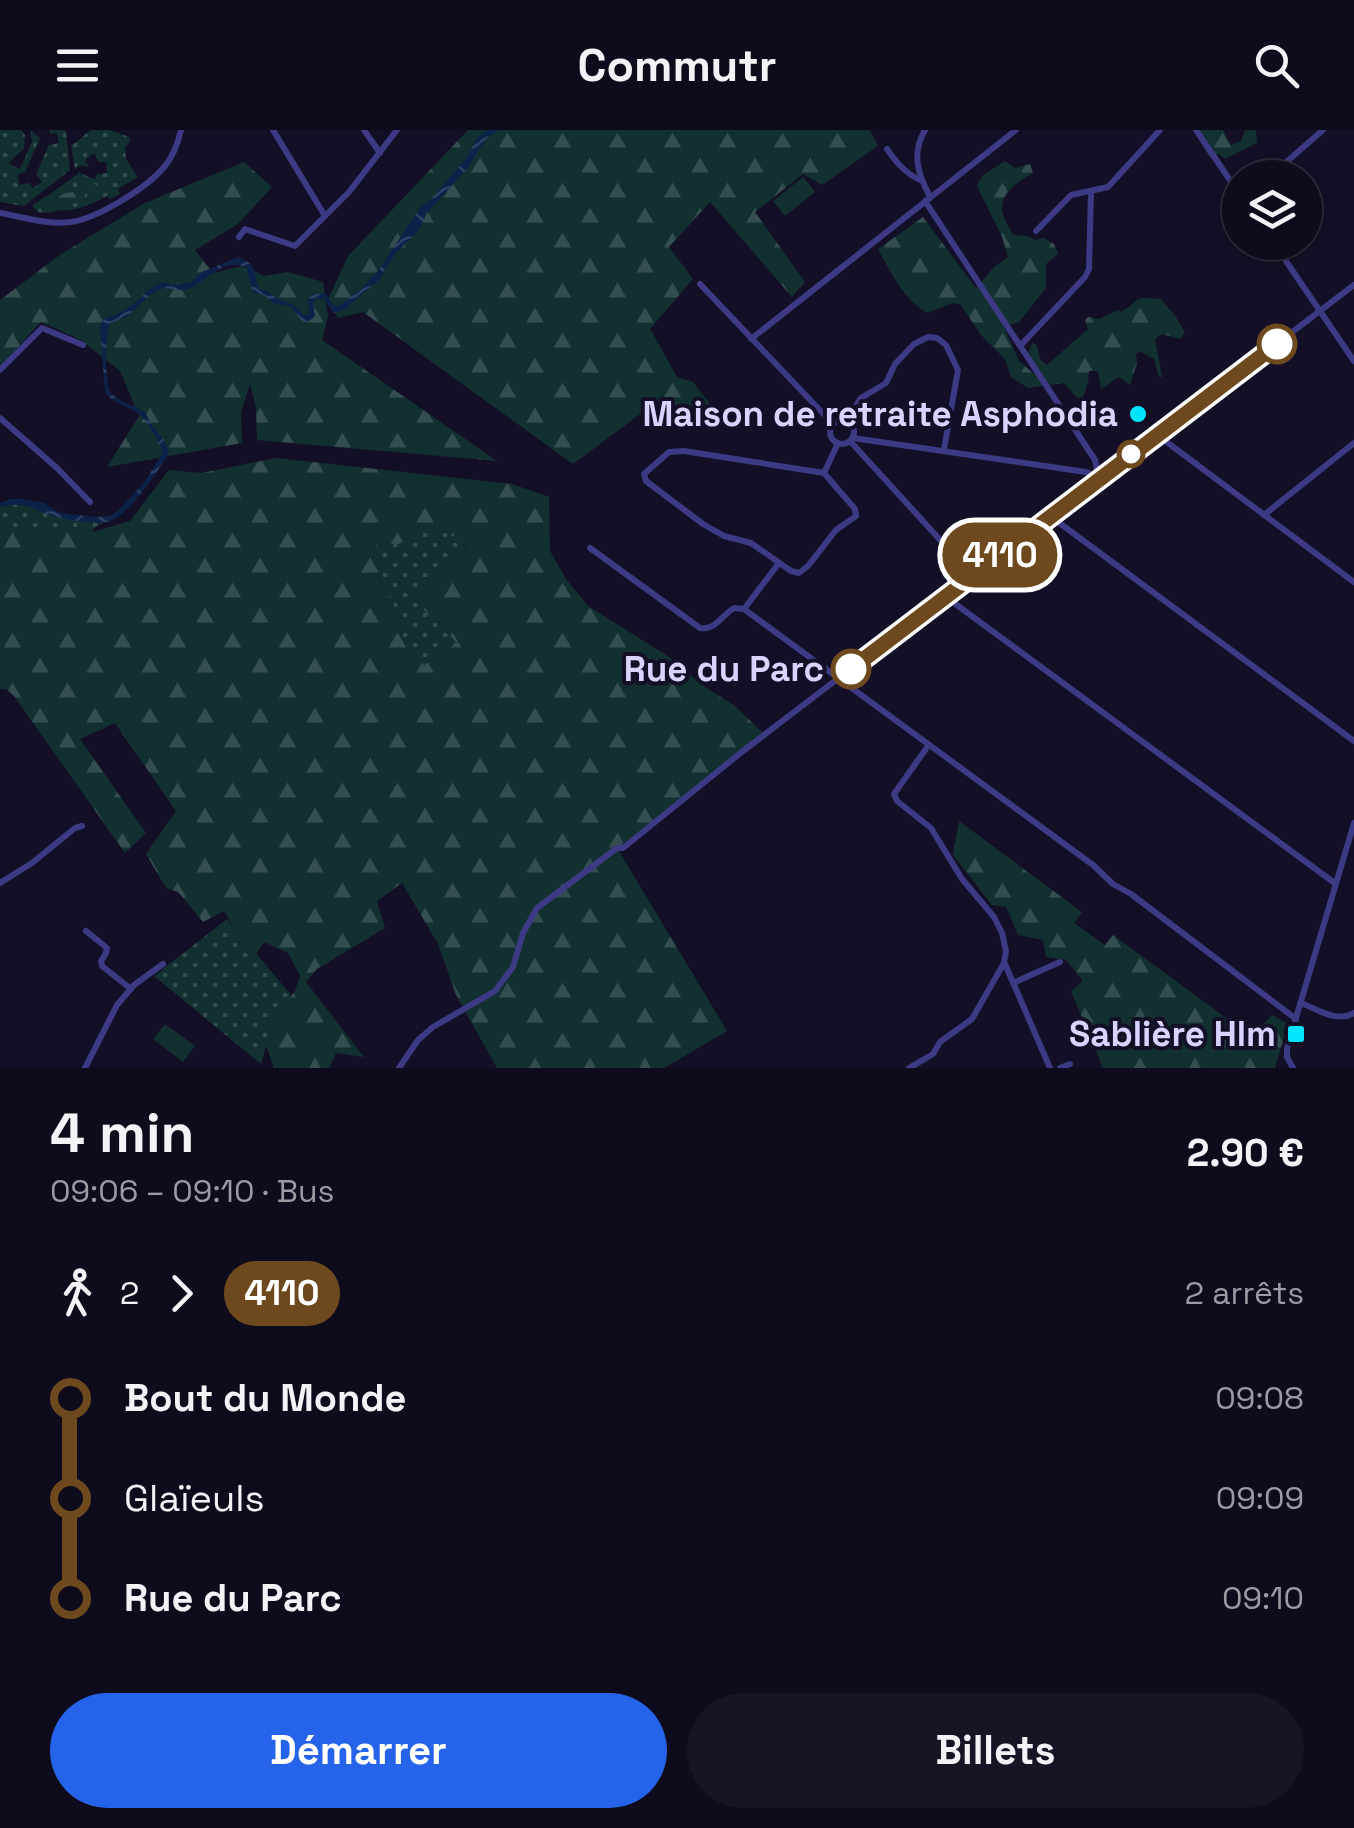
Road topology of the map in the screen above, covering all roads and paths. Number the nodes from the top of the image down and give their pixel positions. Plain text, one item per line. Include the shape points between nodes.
1 (181, 130) edge
2 (273, 130) edge
3 (364, 130) edge
4 (397, 130) edge
5 (925, 130) edge
6 (1016, 130) edge
7 (1160, 130) edge
8 (1196, 130) edge
9 (1323, 130) edge
10 (887, 148) dead end
11 (380, 152) junction
12 (1289, 160) edge
13 (1222, 168) edge
14 (921, 180) junction
15 (1091, 192) junction
16 (927, 199) junction
17 (0, 213) edge
18 (325, 216) junction
19 (1036, 231) dead end
20 (239, 236) dead end
21 (1285, 260) edge
22 (700, 284) dead end
23 (1354, 285) edge
24 (1320, 311) junction
25 (751, 338) junction
26 (83, 345) dead end
27 (1020, 346) junction
28 (1354, 361) edge
29 (0, 370) edge
30 (0, 418) edge
31 (846, 420) junction
32 (834, 424) junction
33 (1156, 434) junction
34 (852, 439) junction
35 (838, 443) junction
36 (1354, 444) edge
37 (944, 449) junction
38 (1108, 471) junction
39 (824, 473) junction
40 (1095, 475) junction
41 (90, 502) dead end
42 (1264, 515) junction
43 (1050, 516) junction
44 (590, 548) dead end
45 (779, 562) junction
46 (973, 576) junction
47 (1354, 582) edge
48 (946, 597) junction
49 (744, 609) junction
50 (840, 678) junction
51 (1354, 742) edge
52 (928, 746) junction
53 (1354, 823) edge
54 (82, 826) dead end
55 (0, 883) edge
56 (1336, 884) junction
57 (86, 931) dead end
58 (1060, 962) dead end
59 (1004, 963) junction
60 (163, 964) dead end
61 (1012, 982) junction
62 (131, 988) junction
63 (1301, 1003) junction
64 (1354, 1013) edge
65 (1296, 1018) junction
66 (1070, 1064) dead end
67 (86, 1068) edge
68 (399, 1068) edge
69 (909, 1068) edge
70 (1050, 1068) edge
71 (1060, 1068) edge
72 (1293, 1068) edge

1 - 17 street via 165,166 91,217 69,222
2 - 18 street
3 - 11 street
4 - 11 street
5 - 14 street via 916,157
6 - 16 street
7 - 15 street via 1108,187
8 - 13 street
9 - 12 street
10 - 14 street
11 - 18 street
14 - 16 street
15 - 19 street via 1071,196
15 - 27 street via 1089,269
16 - 25 street
16 - 27 street
18 - 20 street via 295,246 245,229
21 - 24 street
22 - 25 street
23 - 24 street
24 - 28 street
24 - 33 street
25 - 32 street
26 - 29 street via 42,328
27 - 40 street via 1095,460
30 - 41 street
31 - 32 street
31 - 34 street
31 - 37 street via 861,398 886,383 914,344 937,338 958,370
32 - 35 street
33 - 38 street
33 - 42 street
34 - 35 street
34 - 37 street
34 - 46 street
35 - 39 street
36 - 42 street
37 - 40 street
38 - 40 street
38 - 40 street
39 - 45 street via 856,516 798,572
39 - 45 street via 684,451 669,452 644,474 703,524 751,542
40 - 43 street
42 - 47 street
43 - 46 street
43 - 51 street
44 - 49 street via 700,628
45 - 49 street
46 - 48 street
48 - 50 street
48 - 56 street
49 - 50 street
50 - 52 street
50 - 68 street via 537,908 513,968 495,991 418,1040
52 - 59 street via 894,794 932,828 994,917
52 - 65 street
53 - 56 street
54 - 55 street
56 - 63 street
57 - 62 street via 107,948 102,966
58 - 61 street
59 - 61 street
59 - 69 street via 972,1019
60 - 62 street
61 - 70 street
62 - 67 street
63 - 64 street via 1337,1018
63 - 65 street
65 - 72 street via 1286,1052
66 - 71 street

